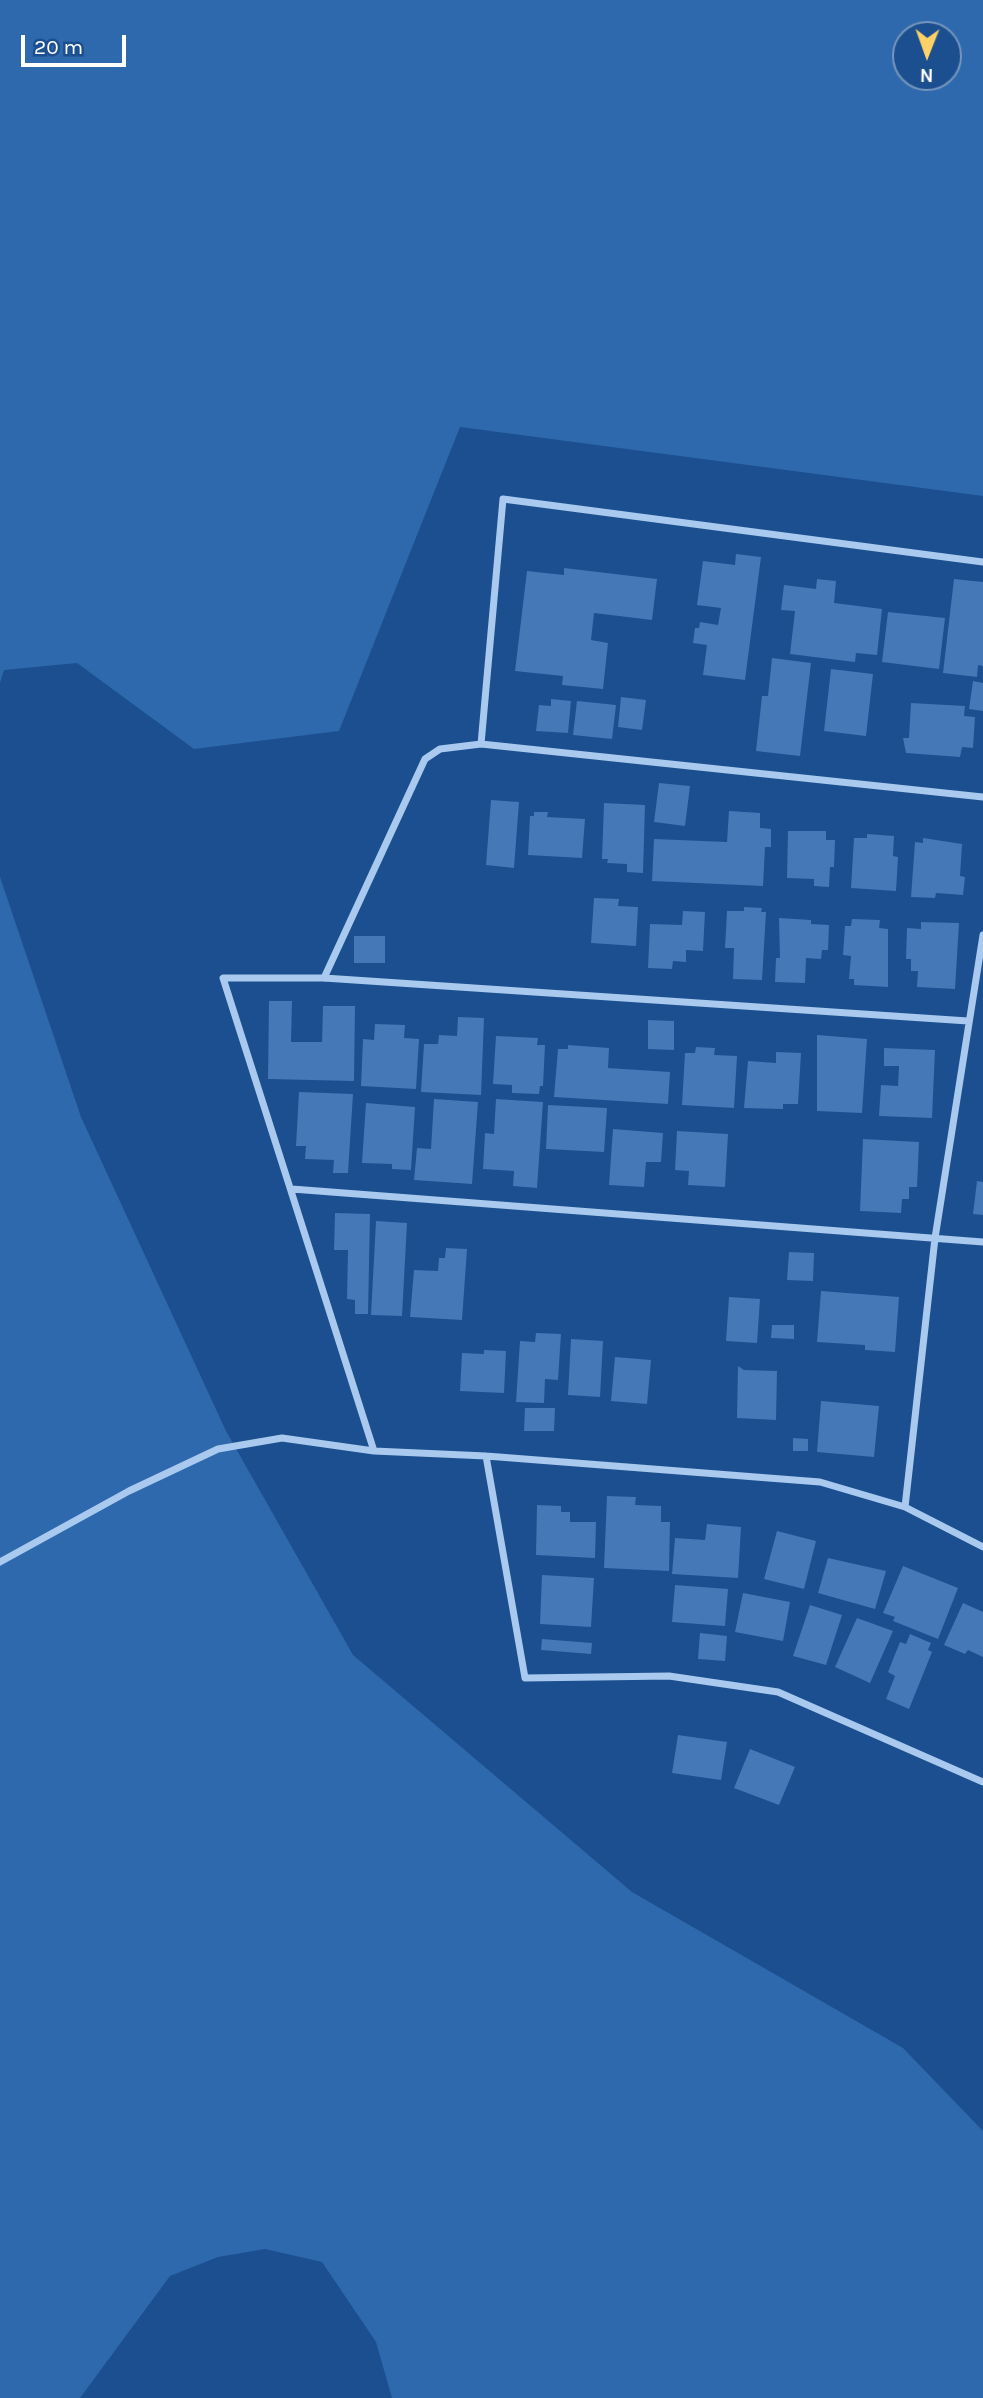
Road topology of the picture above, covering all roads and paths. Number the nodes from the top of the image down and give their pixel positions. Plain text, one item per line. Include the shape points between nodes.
1 (983, 562) edge
2 (481, 744) junction
3 (983, 797) edge
4 (983, 935) edge
5 (324, 978) junction
6 (968, 1021) junction
7 (292, 1189) junction
8 (935, 1238) junction
9 (983, 1242) edge
10 (374, 1451) junction
11 (486, 1456) junction
12 (905, 1507) junction
13 (983, 1547) edge
14 (0, 1562) edge
15 (983, 1782) edge

1 - 2 street via 503,499
2 - 3 street
2 - 5 street via 440,749 425,758
4 - 6 street
5 - 6 street
5 - 7 street via 223,978
6 - 8 street
7 - 8 street
7 - 10 street
8 - 9 street
8 - 12 street
10 - 11 street
10 - 14 street via 282,1438 218,1449 129,1491
11 - 12 street via 820,1482
11 - 15 street via 524,1678 669,1676 778,1692
12 - 13 street

